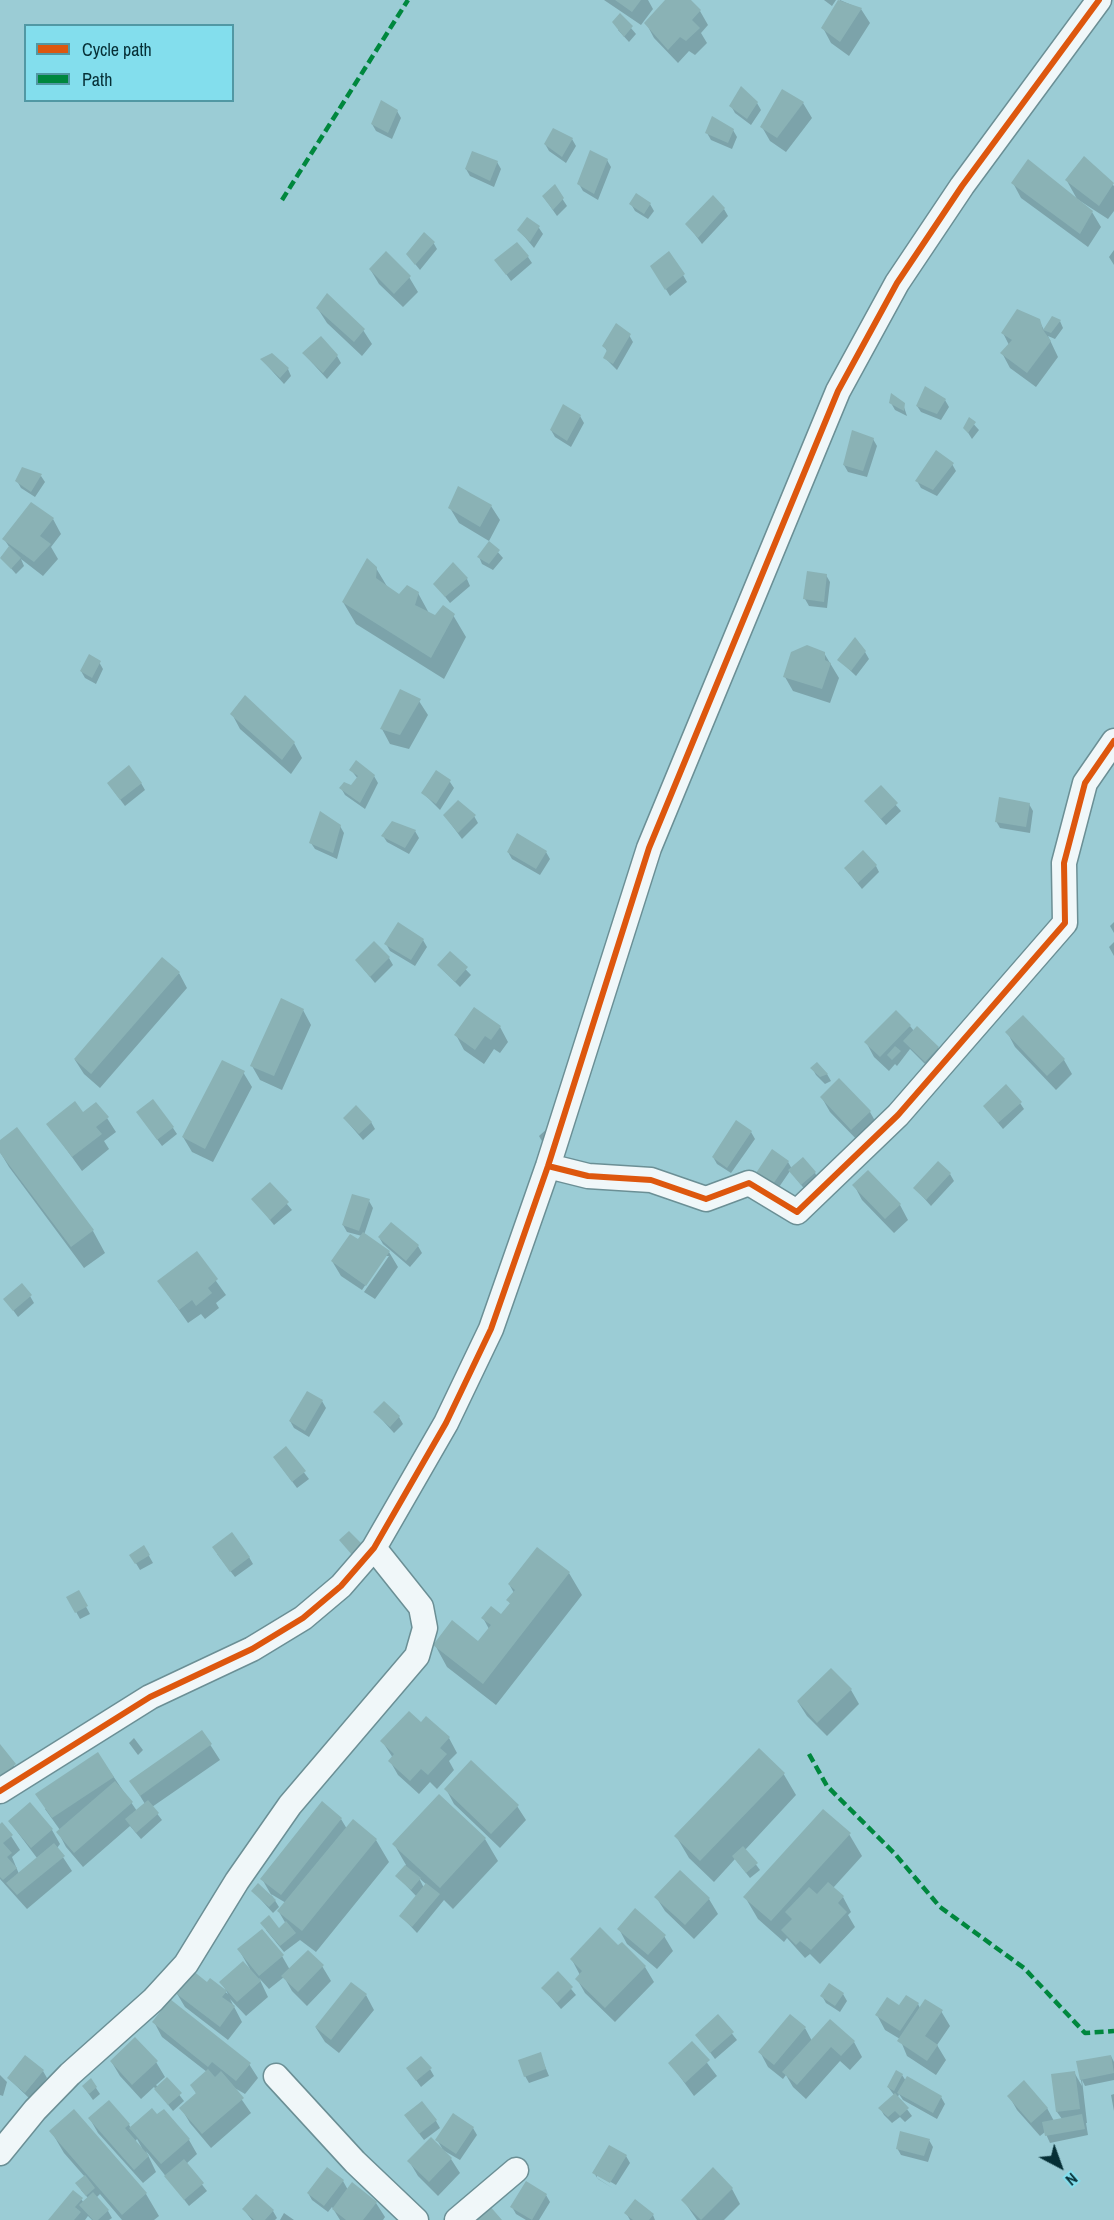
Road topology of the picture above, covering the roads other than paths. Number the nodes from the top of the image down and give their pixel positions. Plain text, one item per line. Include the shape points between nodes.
1 (1099, 0) edge
2 (1114, 741) edge
3 (548, 1166) junction
4 (374, 1548) junction
5 (0, 1791) edge
6 (276, 2076) dead end
7 (0, 2153) edge
8 (516, 2170) dead end
9 (416, 2220) edge
10 (457, 2220) edge

1 - 3 street via 955,196 897,283 838,391 649,848
2 - 3 street via 1085,783 1064,863 1065,923 898,1115 797,1212 749,1183 706,1199 651,1180 588,1176
3 - 4 street via 491,1329 446,1423
4 - 5 street via 341,1586 303,1618 252,1649 150,1697
4 - 7 street via 421,1607 425,1628 417,1656 283,1815 186,1964 153,2000 70,2074
6 - 9 street via 355,2162
8 - 10 street

